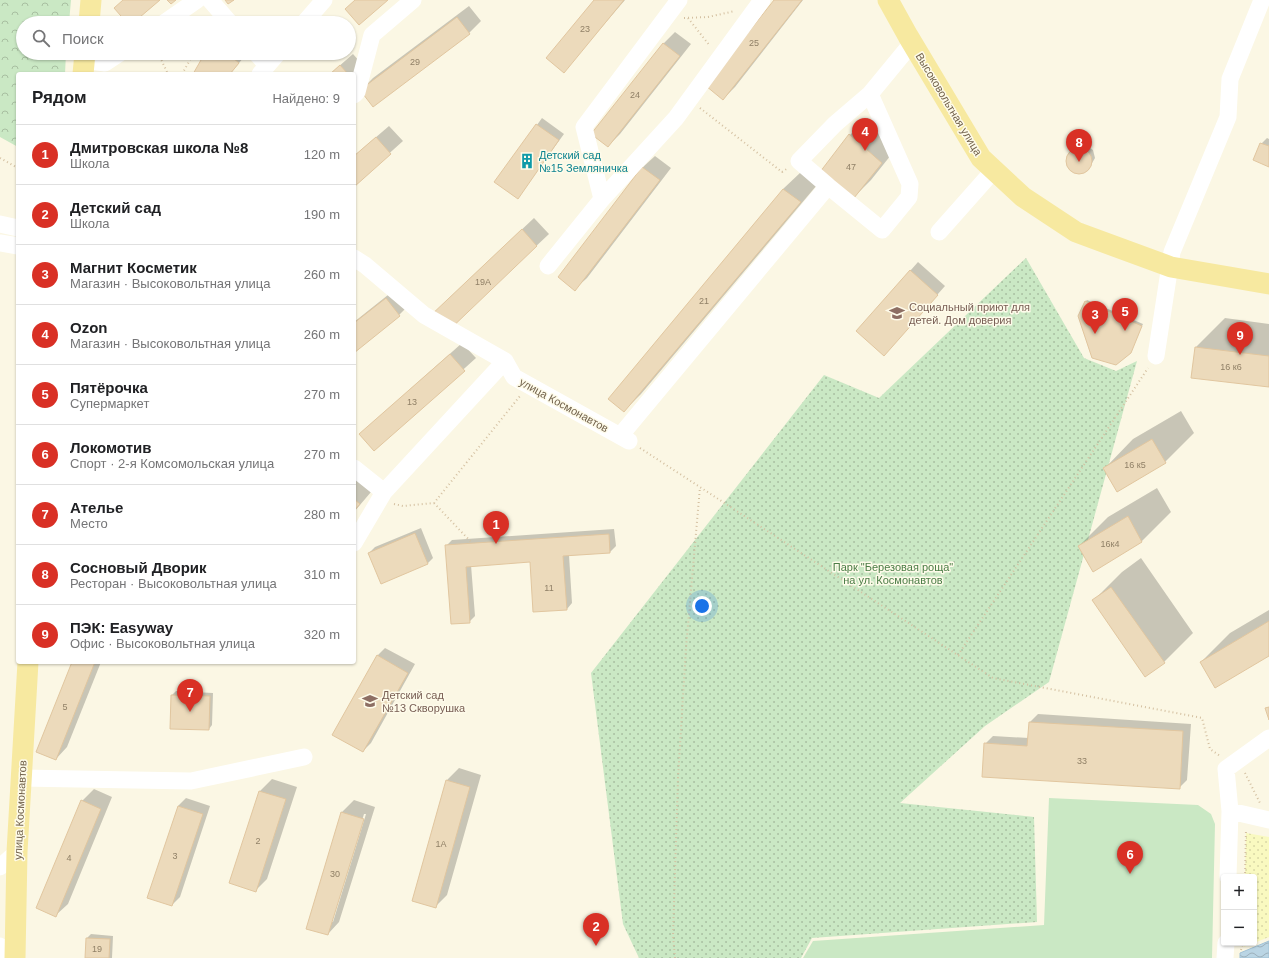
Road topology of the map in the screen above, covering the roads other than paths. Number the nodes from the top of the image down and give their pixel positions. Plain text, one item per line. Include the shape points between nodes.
1 (91, 0) edge
2 (197, 0) edge
3 (210, 0) edge
4 (324, 0) edge
5 (413, 0) edge
6 (679, 0) edge
7 (888, 0) edge
8 (1262, 0) edge
9 (760, 3) edge
10 (90, 16) edge
11 (174, 16) edge
12 (224, 16) edge
13 (310, 16) edge
14 (912, 43) junction
15 (110, 60) edge
16 (84, 62) edge
17 (356, 93) edge
18 (870, 94) junction
19 (994, 170) junction
20 (828, 186) junction
21 (602, 199) junction
22 (0, 224) edge
23 (16, 228) edge
24 (939, 232) dead end
25 (0, 243) edge
26 (16, 246) edge
27 (356, 259) edge
28 (548, 266) dead end
29 (1171, 267) junction
30 (1269, 284) edge
31 (1156, 356) road end
32 (505, 361) junction
33 (356, 470) edge
34 (384, 492) junction
35 (356, 540) edge
36 (28, 664) edge
37 (1269, 738) edge
38 (304, 756) dead end
39 (21, 778) junction
40 (1230, 811) junction
41 (1269, 820) edge
42 (17, 852) junction
43 (0, 868) edge
44 (1228, 874) edge
45 (0, 946) edge
46 (1226, 946) edge
47 (8, 958) edge
48 (15, 958) edge
49 (1225, 958) edge

1 - 10 main road
2 - 11 street
3 - 12 street
4 - 13 street
5 - 17 street via 372,35
6 - 21 street via 584,127
7 - 14 main road, Высоковольтная улица
8 - 29 street via 1230,79 1228,117 1172,252
9 - 21 street via 676,118
14 - 18 street
14 - 19 main road, Высоковольтная улица via 981,158
15 - 16 street via 105,63
18 - 20 street via 835,124 799,161
18 - 20 street via 910,184 909,197 882,230
19 - 24 street
19 - 29 main road, Высоковольтная улица via 1023,197 1076,232
20 - 32 street, улица Космонавтов via 625,438 514,377
21 - 28 street
22 - 23 street
25 - 26 street
27 - 32 street via 424,315
29 - 30 main road, Высоковольтная улица
29 - 31 street
32 - 34 street
33 - 34 street
34 - 35 street
36 - 39 main road, улица Космонавтов
37 - 40 street via 1226,768
38 - 39 street via 191,781
39 - 42 main road, улица Космонавтов
40 - 41 street
40 - 44 street
42 - 43 street
42 - 48 main road, улица Космонавтов
45 - 47 street
46 - 49 street

